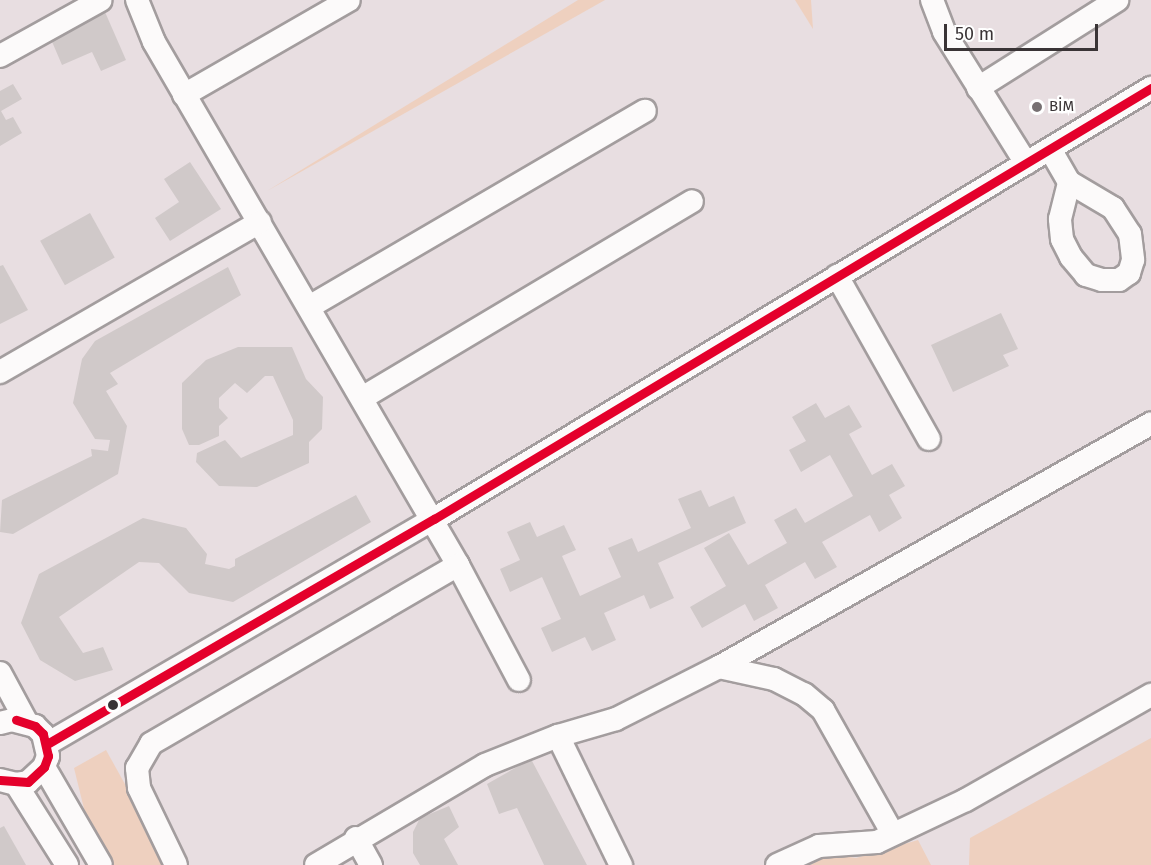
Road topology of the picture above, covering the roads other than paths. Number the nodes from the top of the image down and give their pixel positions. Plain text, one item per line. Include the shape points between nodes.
1 (101, 0) edge
2 (137, 0) edge
3 (349, 0) edge
4 (932, 0) edge
5 (1117, 0) edge
6 (0, 56) edge
7 (978, 88) junction
8 (1151, 88) edge
9 (184, 95) junction
10 (645, 111) dead end
11 (1050, 149) junction
12 (1026, 163) junction
13 (1069, 182) dead end
14 (692, 201) dead end
15 (260, 222) junction
16 (837, 276) junction
17 (309, 307) junction
18 (0, 372) edge
19 (362, 398) junction
20 (1151, 424) edge
21 (929, 439) dead end
22 (434, 519) junction
23 (458, 565) junction
24 (719, 667) junction
25 (0, 673) edge
26 (519, 680) dead end
27 (1151, 695) edge
28 (26, 721) junction
29 (0, 723) edge
30 (558, 736) junction
31 (47, 744) junction
32 (44, 767) junction
33 (8, 782) edge
34 (893, 834) junction
35 (356, 838) junction
36 (67, 865) edge
37 (100, 865) edge
38 (176, 865) edge
39 (316, 865) edge
40 (371, 865) edge
41 (621, 865) edge
42 (777, 865) edge

1 - 6 street
2 - 9 street via 154,42
3 - 9 street
4 - 7 street via 944,32
5 - 7 street
7 - 12 street
8 - 11 street
9 - 15 street
10 - 17 street
11 - 12 street
11 - 13 street
12 - 16 street
14 - 19 street
15 - 17 street
15 - 18 street
16 - 21 street
16 - 22 street
17 - 19 street
19 - 22 street
20 - 24 street
22 - 23 street
22 - 31 street
23 - 26 street
23 - 38 street via 151,744 137,768 139,788
24 - 30 street via 616,718
24 - 34 street via 774,679 804,694 823,710
25 - 28 street
27 - 34 street via 1007,777
28 - 29 street
28 - 31 street via 35,726
30 - 35 street via 476,770
30 - 41 street
31 - 32 street
32 - 33 street via 28,782
32 - 37 street
33 - 36 street
34 - 42 street via 859,846 819,846
35 - 39 street
35 - 40 street

